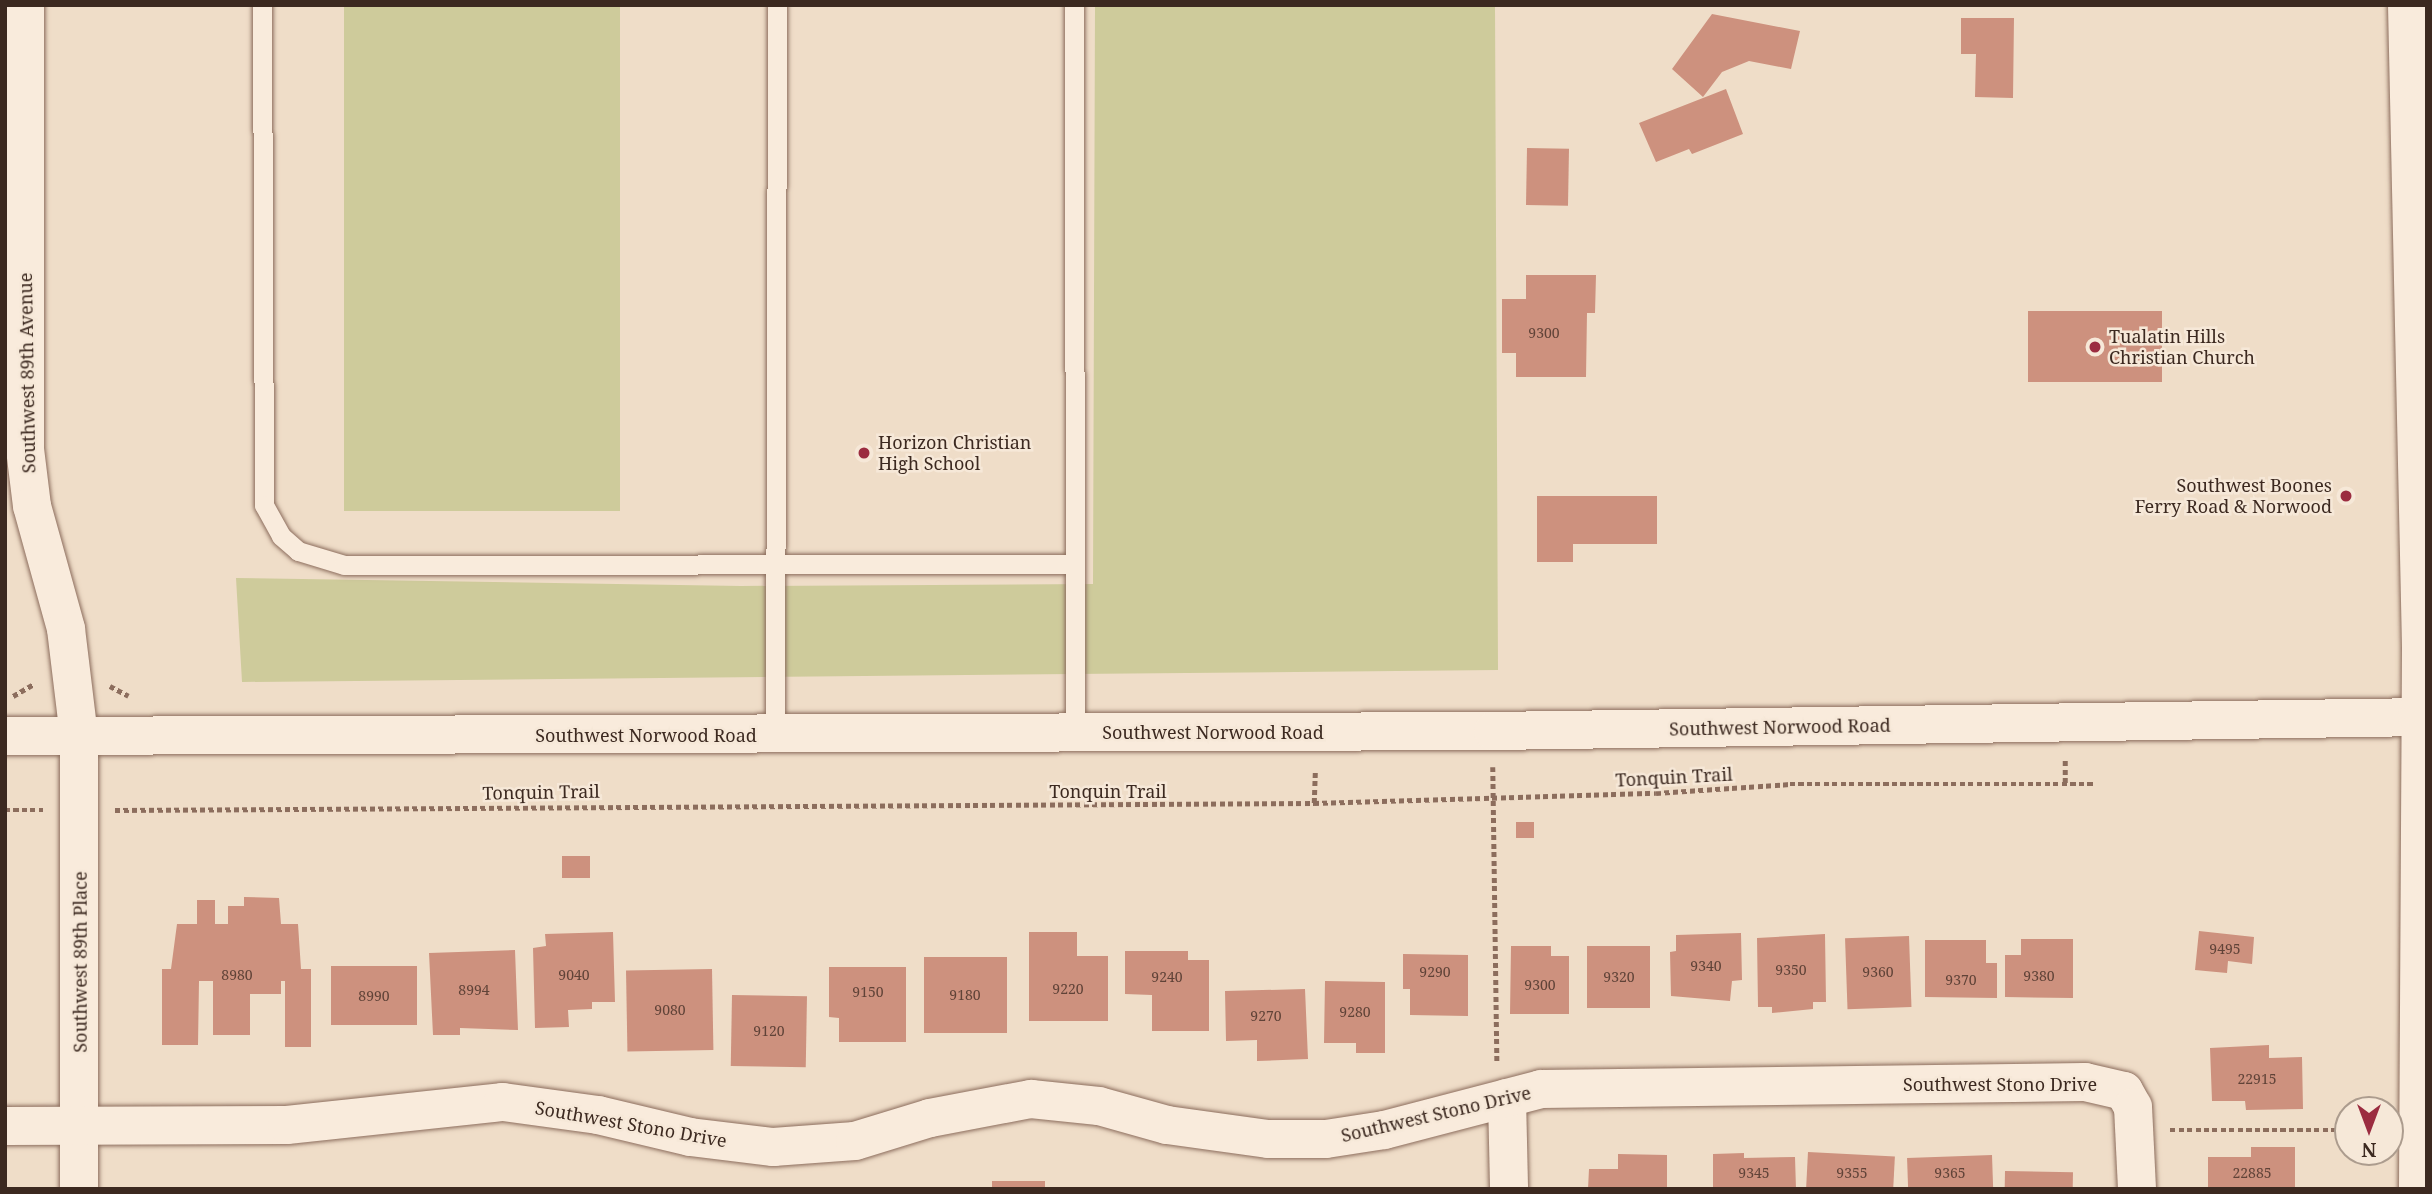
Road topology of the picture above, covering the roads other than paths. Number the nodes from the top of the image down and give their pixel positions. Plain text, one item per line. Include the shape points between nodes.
1 (25, 5) edge
2 (262, 5) edge
3 (777, 5) edge
4 (1074, 5) edge
5 (2407, 5) edge
6 (2418, 129) edge
7 (14, 356) edge
8 (775, 564) junction
9 (1075, 564) junction
10 (2421, 717) junction
11 (1075, 733) junction
12 (775, 734) junction
13 (5, 736) edge
14 (79, 736) junction
15 (1507, 1098) junction
16 (5, 1126) edge
17 (80, 1128) junction
18 (79, 1189) edge
19 (1509, 1189) edge
20 (2137, 1189) edge
21 (2418, 1189) edge

1 - 7 street, Southwest 89th Avenue
2 - 8 lane via 262,482 268,519 281,536 298,551 344,565
3 - 8 lane
4 - 9 lane
5 - 6 street
6 - 10 street
7 - 14 street, Southwest 89th Avenue via 32,506 66,629
8 - 9 lane
8 - 12 lane
9 - 11 lane
10 - 11 street, Southwest Norwood Road
10 - 21 street
11 - 12 street, Southwest Norwood Road
12 - 14 street, Southwest Norwood Road
13 - 14 street, Southwest Norwood Road
14 - 17 street, Southwest 89th Place
15 - 17 street, Southwest Stono Drive via 1326,1139 1268,1139 1167,1125 1100,1106 1031,1099 930,1118 855,1140 773,1147 690,1138 598,1115 503,1102 287,1125
15 - 19 street
15 - 20 street, Southwest Stono Drive via 1541,1089 2085,1082 2124,1091 2133,1107
16 - 17 street, Southwest Stono Drive
17 - 18 street, Southwest 89th Place

